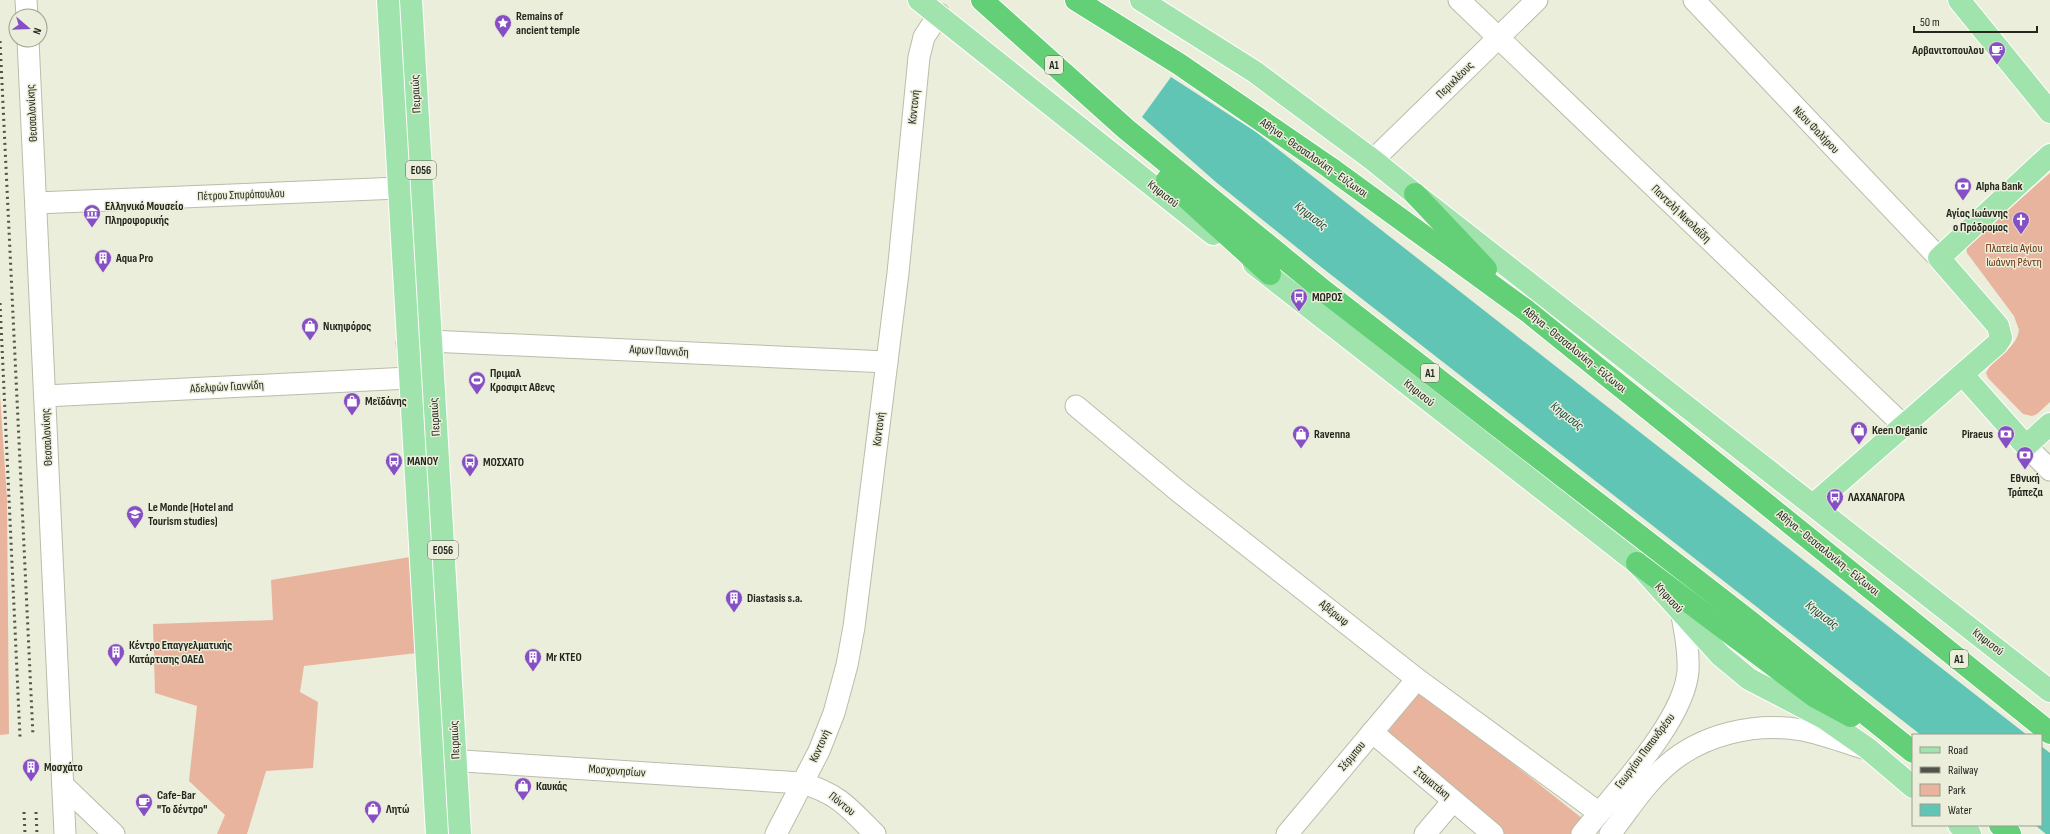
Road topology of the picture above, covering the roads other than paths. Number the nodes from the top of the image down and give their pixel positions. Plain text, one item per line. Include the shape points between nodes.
1 (388, 0) edge
2 (411, 0) edge
3 (919, 0) edge
4 (982, 0) edge
5 (1076, 0) edge
6 (1141, 0) edge
7 (1459, 0) edge
8 (1537, 0) edge
9 (1694, 0) edge
10 (1959, 0) edge
11 (933, 7) edge
12 (1498, 36) junction
13 (28, 48) edge
14 (2050, 112) edge
15 (1126, 129) junction
16 (2050, 155) edge
17 (1373, 160) junction
18 (399, 188) junction
19 (1415, 194) junction
20 (36, 203) junction
21 (1939, 258) junction
22 (1270, 274) junction
23 (1527, 311) junction
24 (430, 341) junction
25 (407, 343) junction
26 (887, 362) junction
27 (1963, 376) junction
28 (410, 378) junction
29 (45, 396) junction
30 (1076, 406) dead end
31 (2050, 424) edge
32 (1904, 426) junction
33 (2026, 446) junction
34 (2050, 470) edge
35 (1813, 505) junction
36 (1638, 563) junction
37 (1681, 611) junction
38 (1417, 679) junction
39 (2050, 691) edge
40 (1372, 732) junction
41 (2050, 733) edge
42 (1866, 748) junction
43 (1910, 749) edge
44 (432, 759) junction
45 (456, 760) junction
46 (802, 783) junction
47 (63, 786) junction
48 (1912, 786) edge
49 (1453, 800) junction
50 (1598, 812) junction
51 (1960, 826) edge
52 (2001, 826) edge
53 (65, 834) edge
54 (114, 834) edge
55 (437, 834) edge
56 (460, 834) edge
57 (776, 834) edge
58 (875, 834) edge
59 (1286, 834) edge
60 (1425, 834) edge
61 (1493, 834) edge
62 (1582, 834) edge
63 (1610, 834) edge
64 (1970, 834) edge
65 (2010, 834) edge

1 - 18 main road, Πειραιώς / ΕΟ56
2 - 24 main road, Πειραιώς / ΕΟ56
3 - 11 main road, Κηφισού
4 - 15 highway, Α1
5 - 23 highway, Αθήνα - Θεσσαλονίκη - Εύζωνοι / Α1 via 1179,64 1329,167
6 - 17 main road, Κηφισού via 1254,72
7 - 12 street, Παντελή Νικολαΐδη
8 - 12 street, Περικλέους
9 - 21 street, Νέου Φαλήρου
10 - 14 main road
11 - 22 main road, Κηφισού via 1105,149 1229,247
11 - 26 street, Κοντονή via 919,57
12 - 17 street, Περικλέους
12 - 32 street, Παντελή Νικολαΐδη
13 - 20 street, Θεσσαλονίκης
15 - 22 highway via 1153,167
15 - 43 highway, Α1 via 1324,291
16 - 21 main road
17 - 19 main road, Κηφισού
18 - 20 street, Πέτρου Σπυρόπουλου
18 - 25 main road, Πειραιώς / ΕΟ56
19 - 23 highway
19 - 35 main road, Κηφισού
20 - 29 street, Θεσσαλονίκης
21 - 27 main road via 2001,332 1997,344
22 - 36 main road, Κηφισού
23 - 41 highway, Αθήνα - Θεσσαλονίκη - Εύζωνοι / Α1
24 - 25 street, Αφων Παννιδη
24 - 26 street, Αφων Παννιδη
24 - 45 main road, Πειραιώς / ΕΟ56
25 - 28 main road, Πειραιώς / ΕΟ56
26 - 46 street, Κοντονή via 852,638 834,713 819,751
27 - 32 main road
27 - 33 main road
28 - 29 street, Αδελφών Γιαννίδη
28 - 44 main road, Πειραιώς / ΕΟ56
29 - 47 street, Θεσσαλονίκης
30 - 38 street, Αβέρωφ via 1178,491
31 - 33 main road
32 - 35 main road
33 - 34 street
35 - 39 main road, Κηφισού
36 - 37 main road, Κηφισού
36 - 43 highway via 1814,696
37 - 42 main road, Κηφισού via 1734,668 1824,718
37 - 50 street, Γεωργίου Παπανδρέου via 1688,651 1688,672 1678,705 1659,737
38 - 40 street, Σέρμπου
38 - 50 street, Αβέρωφ
40 - 49 street, Σταματάκη
40 - 59 street, Σέρμπου
42 - 48 main road, Κηφισού
42 - 63 street, Γεωργίου Παπανδρέου via 1803,731 1772,727 1732,732 1684,752 1666,766 1651,781
44 - 45 street, Μοσχονησίων
44 - 55 main road, Πειραιώς / ΕΟ56
45 - 46 street, Μοσχονησίων
45 - 56 main road, Πειραιώς / ΕΟ56
46 - 57 street, Κοντονή
46 - 58 street, Πόντου via 828,792 840,800
47 - 53 street, Θεσσαλονίκης
47 - 54 street
49 - 60 street
49 - 61 street, Σταματάκη
50 - 62 street, Γεωργίου Παπανδρέου
51 - 64 main road
52 - 65 highway

